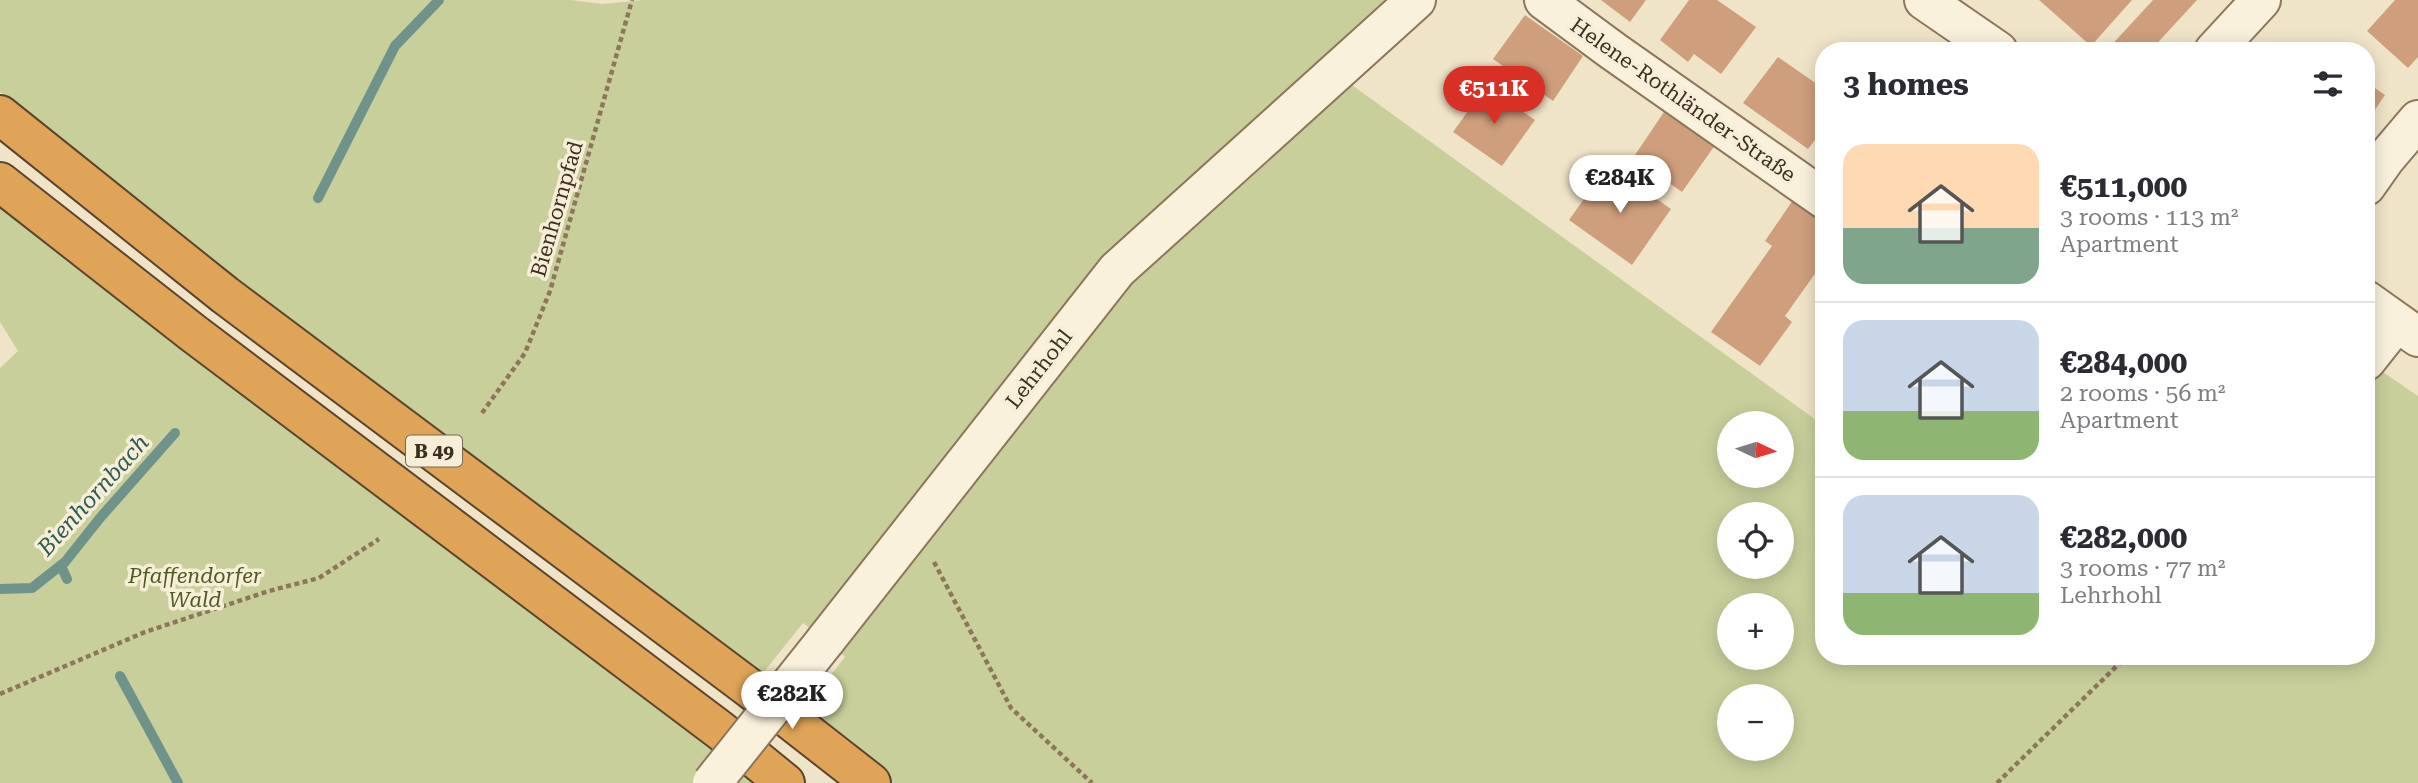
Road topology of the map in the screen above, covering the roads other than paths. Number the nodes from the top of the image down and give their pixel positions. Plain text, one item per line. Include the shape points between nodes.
1 (1416, 0) edge
2 (1544, 0) edge
3 (1924, 0) edge
4 (2261, 0) edge
5 (1985, 42) edge
6 (2222, 42) edge
7 (0, 115) edge
8 (2418, 120) edge
9 (2375, 173) edge
10 (0, 182) edge
11 (1815, 193) edge
12 (2375, 306) edge
13 (2407, 329) edge
14 (2375, 354) edge
15 (712, 783) edge
16 (785, 783) edge
17 (870, 783) edge

1 - 15 street, Lehrhohl, bridge via 1117,270
2 - 11 street, Helene-Rothländer-Straße
3 - 5 street
4 - 6 street
7 - 17 highway, B 49 via 236,303
8 - 9 street
10 - 16 highway, B 49
12 - 13 street
13 - 14 street

